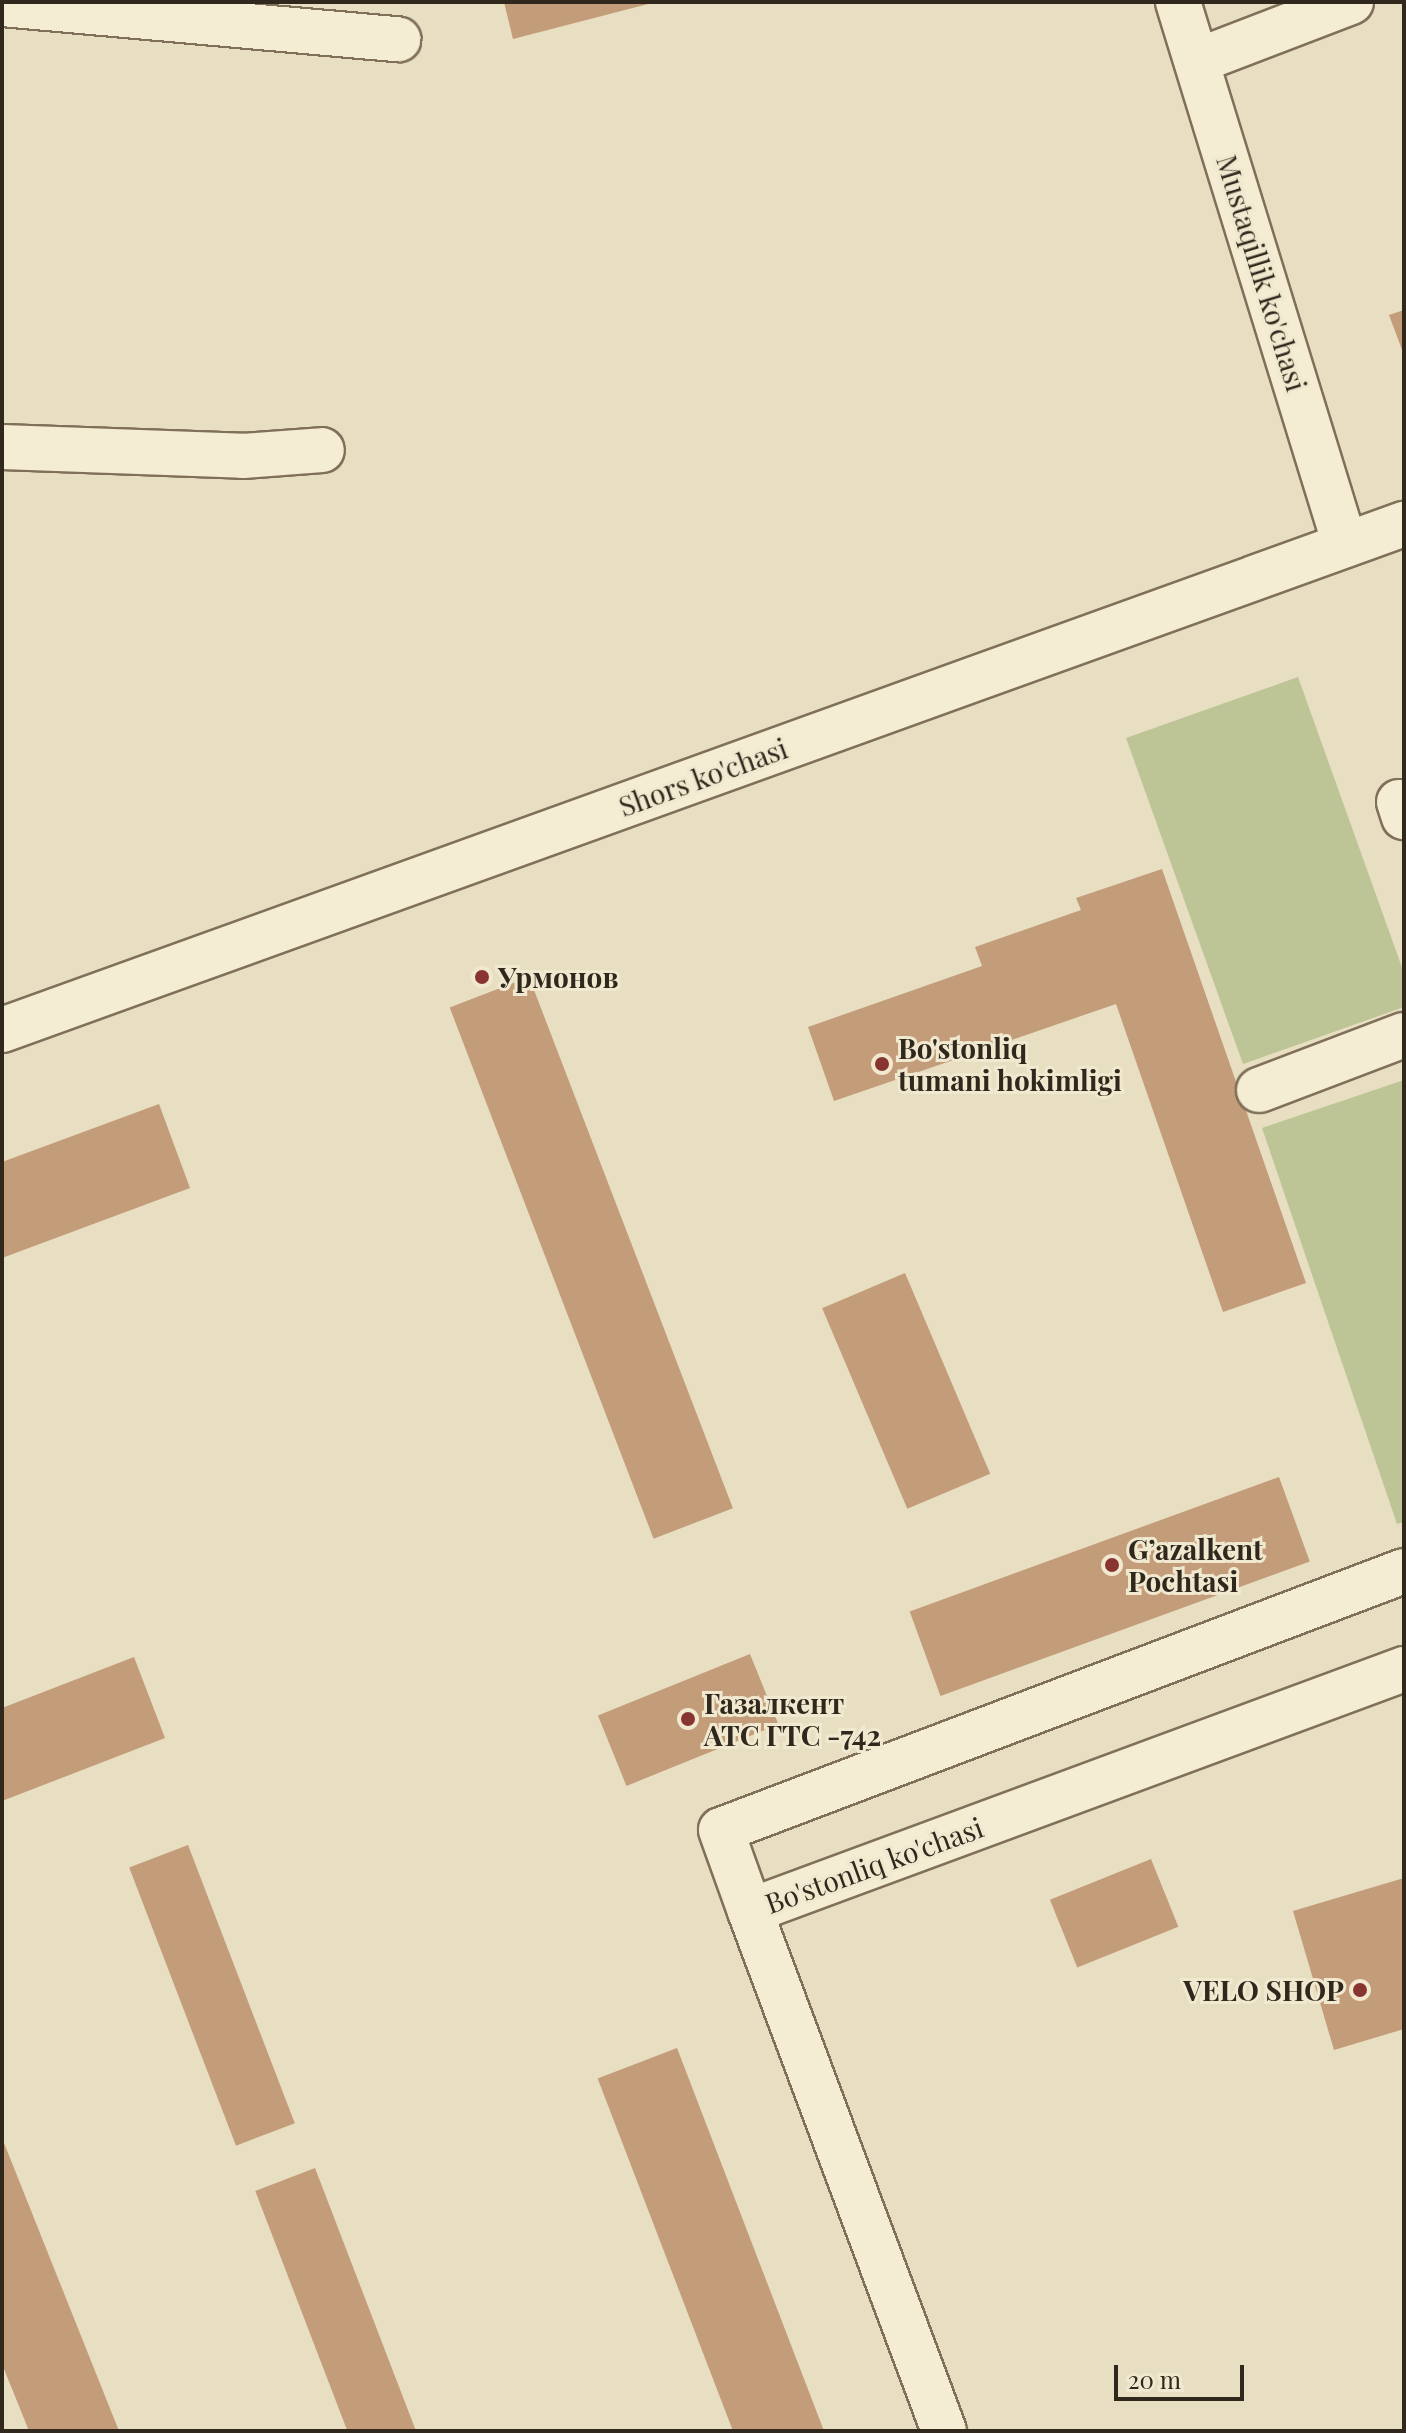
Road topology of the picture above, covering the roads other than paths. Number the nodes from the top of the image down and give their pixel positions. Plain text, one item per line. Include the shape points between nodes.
1 (1178, 2) edge
2 (1351, 2) edge
3 (2, 4) edge
4 (398, 39) dead end
5 (1197, 61) junction
6 (2, 447) edge
7 (322, 450) dead end
8 (1404, 524) edge
9 (1345, 545) junction
10 (2, 1030) edge
11 (1404, 1035) edge
12 (1259, 1090) dead end
13 (1404, 1571) edge
14 (1404, 1669) edge
15 (750, 1911) junction
16 (944, 2431) edge

1 - 5 street, Mustaqillik ko'chasi
2 - 5 street
3 - 4 street
5 - 9 street, Mustaqillik ko'chasi
6 - 7 street via 243,456
8 - 9 street, Shors ko'chasi
9 - 10 street, Shors ko'chasi
11 - 12 street
13 - 15 street, Bo'stonliq ko'chasi via 721,1830
14 - 15 street, Bo'stonliq ko'chasi
15 - 16 street

